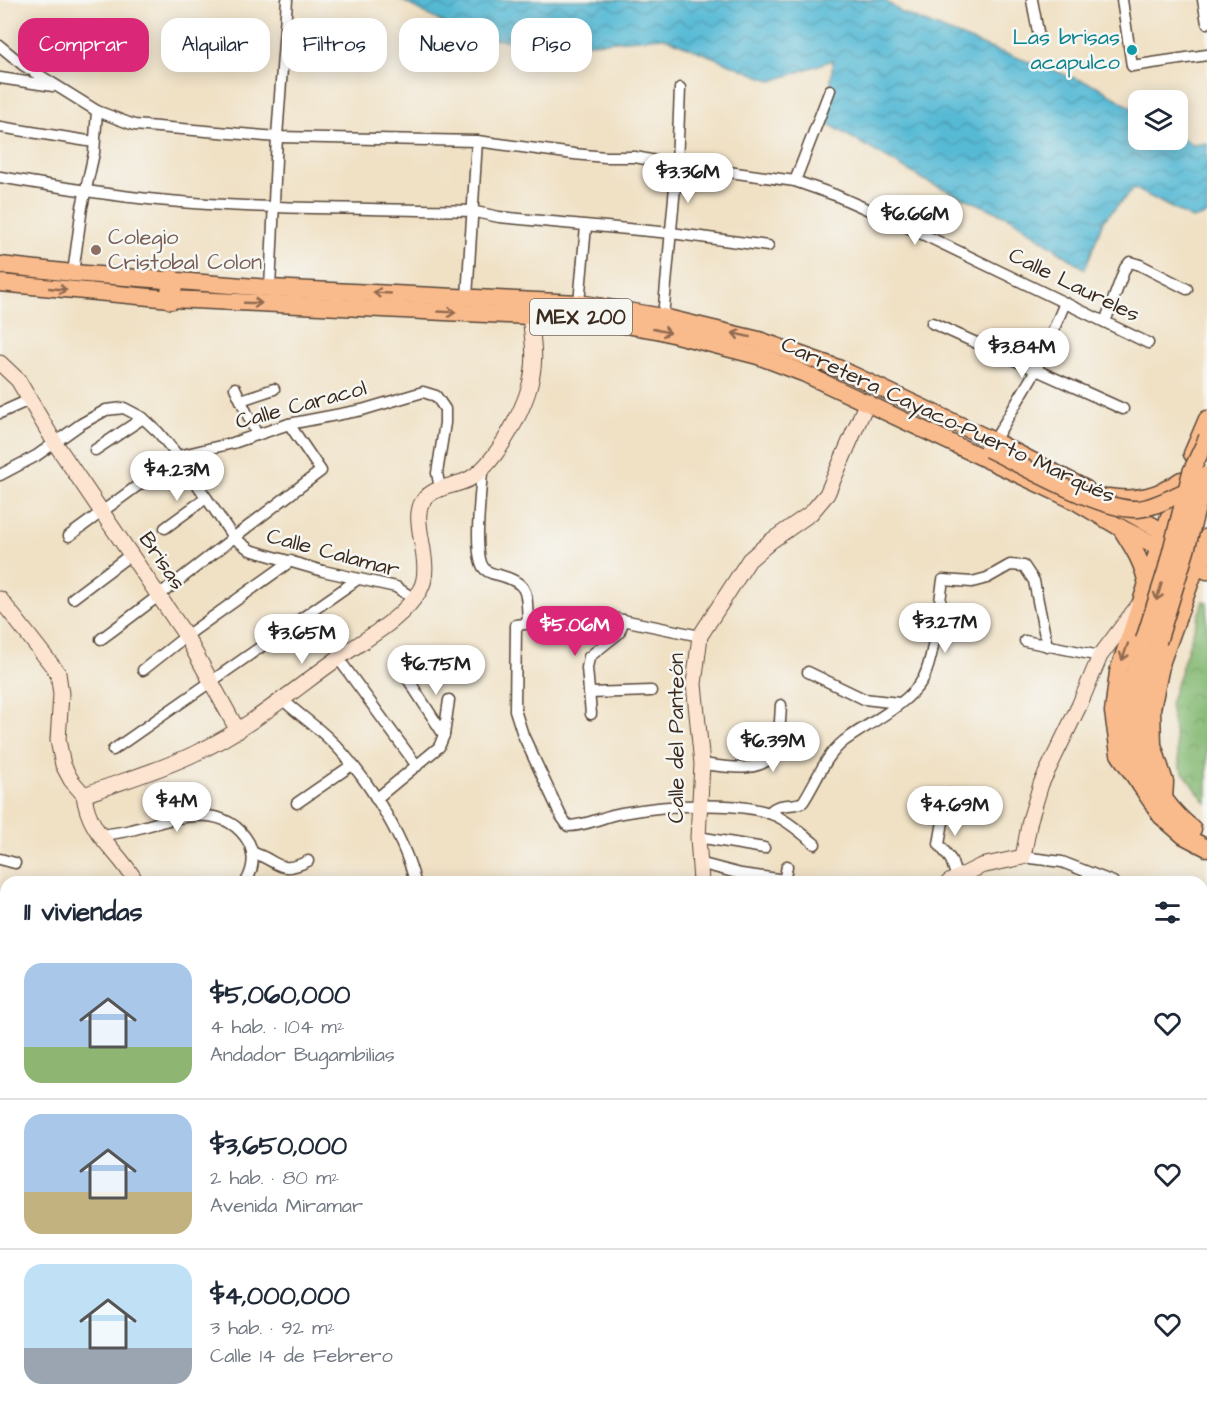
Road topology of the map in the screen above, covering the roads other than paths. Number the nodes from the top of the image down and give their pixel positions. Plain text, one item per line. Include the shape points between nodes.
1 (287, 0) edge
2 (1032, 0) edge
3 (1122, 0) edge
4 (1203, 0) edge
5 (1207, 23) edge
6 (1038, 32) dead end
7 (0, 45) edge
8 (1207, 55) edge
9 (0, 78) edge
10 (59, 87) junction
11 (680, 88) dead end
12 (830, 90) dead end
13 (97, 111) junction
14 (0, 127) edge
15 (277, 137) junction
16 (477, 141) junction
17 (94, 142) junction
18 (677, 165) junction
19 (0, 177) edge
20 (795, 181) junction
21 (86, 192) junction
22 (274, 206) junction
23 (471, 211) junction
24 (586, 226) junction
25 (671, 233) junction
26 (768, 246) dead end
27 (0, 265) edge
28 (73, 273) junction
29 (0, 283) edge
30 (270, 288) junction
31 (1187, 289) dead end
32 (172, 290) junction
33 (467, 297) junction
34 (579, 303) junction
35 (1065, 303) junction
36 (530, 316) junction
37 (663, 317) junction
38 (1105, 322) junction
39 (932, 323) dead end
40 (1148, 343) dead end
41 (0, 363) edge
42 (1036, 370) junction
43 (803, 373) junction
44 (235, 388) dead end
45 (274, 389) dead end
46 (29, 400) junction
47 (241, 400) junction
48 (867, 402) junction
49 (1123, 409) dead end
50 (0, 413) edge
51 (143, 418) junction
52 (1207, 419) edge
53 (289, 424) junction
54 (257, 435) junction
55 (1207, 438) edge
56 (54, 443) junction
57 (991, 445) junction
58 (95, 450) dead end
59 (178, 456) junction
60 (482, 471) junction
61 (1207, 474) edge
62 (0, 475) edge
63 (1181, 480) junction
64 (440, 488) junction
65 (1101, 496) junction
66 (206, 498) junction
67 (102, 513) junction
68 (1119, 527) junction
69 (165, 528) dead end
70 (69, 536) dead end
71 (232, 537) junction
72 (1160, 539) junction
73 (130, 555) junction
74 (1204, 557) edge
75 (291, 561) junction
76 (357, 579) junction
77 (1207, 580) edge
78 (1145, 593) junction
79 (159, 597) junction
80 (73, 598) dead end
81 (0, 599) edge
82 (414, 599) junction
83 (1183, 604) junction
84 (624, 620) junction
85 (522, 624) junction
86 (186, 636) junction
87 (700, 636) junction
88 (101, 639) dead end
89 (1025, 641) dead end
90 (1047, 646) junction
91 (1100, 656) junction
92 (338, 658) junction
93 (143, 670) dead end
94 (807, 672) dead end
95 (404, 673) dead end
96 (210, 681) junction
97 (651, 691) dead end
98 (1136, 692) junction
99 (589, 693) junction
100 (283, 700) junction
101 (449, 700) dead end
102 (899, 703) junction
103 (781, 705) dead end
104 (591, 714) dead end
105 (238, 731) junction
106 (444, 735) junction
107 (113, 750) dead end
108 (702, 764) junction
109 (352, 765) junction
110 (417, 766) junction
111 (1140, 786) junction
112 (948, 794) dead end
113 (84, 795) junction
114 (376, 799) junction
115 (1164, 799) junction
116 (297, 804) dead end
117 (700, 806) junction
118 (769, 813) junction
119 (99, 835) junction
120 (1207, 836) edge
121 (698, 837) junction
122 (815, 844) dead end
123 (764, 848) dead end
124 (1207, 848) edge
125 (254, 853) junction
126 (1023, 857) junction
127 (0, 860) edge
128 (308, 861) dead end
129 (699, 862) junction
130 (15, 863) dead end
131 (787, 866) dead end
132 (132, 876) edge
133 (249, 876) edge
134 (413, 876) edge
135 (700, 876) edge
136 (753, 876) edge
137 (785, 876) edge
138 (953, 876) edge
139 (961, 876) edge
140 (1097, 876) edge

1 - 15 street
2 - 6 street
3 - 8 street via 1132,66
4 - 5 street
7 - 10 street, Calle Laureles
9 - 10 street
10 - 13 street, Calle Laureles
11 - 18 street
12 - 20 street
13 - 15 street, Calle Laureles via 134,125
13 - 17 street
14 - 17 street
15 - 16 street, Calle Laureles
15 - 22 street
16 - 18 street, Calle Laureles
16 - 23 street
17 - 21 street
18 - 20 street, Calle Laureles
18 - 25 street
19 - 21 street
20 - 35 street, Calle Laureles via 904,225
21 - 22 street via 160,201
21 - 28 street
22 - 23 street
22 - 30 street
23 - 24 street
23 - 33 street
24 - 25 street
24 - 34 street
25 - 26 street
25 - 37 street
27 - 28 main road, Carretera Cayaco-Puerto Marqués / MEX 200
28 - 32 main road, Carretera Cayaco-Puerto Marqués / MEX 200
29 -> 32 main road, Carretera Cayaco-Puerto Marqués / MEX 200
30 - 32 main road, Carretera Cayaco-Puerto Marqués / MEX 200
33 -> 30 main road, Carretera Cayaco-Puerto Marqués / MEX 200
31 - 38 street via 1130,262
32 -> 36 main road, Carretera Cayaco-Puerto Marqués / MEX 200
33 - 34 main road, Carretera Cayaco-Puerto Marqués / MEX 200
34 - 37 main road, Carretera Cayaco-Puerto Marqués / MEX 200
35 - 38 street, Calle Laureles
35 - 42 street
36 -> 43 main road, Carretera Cayaco-Puerto Marqués / MEX 200 via 577,317 657,330 758,356
36 - 60 street via 534,360 528,390 501,447
57 -> 37 main road, Carretera Cayaco-Puerto Marqués / MEX 200 via 838,368 759,340
38 - 40 street, Calle Laureles
39 - 42 street
41 - 46 street, Brisas via 18,380
42 - 49 street
42 - 57 street
43 - 48 main road, Carretera Cayaco-Puerto Marqués / MEX 200
43 - 57 main road via 847,381
44 - 47 street
45 - 47 street
46 - 50 street
46 - 56 street, Brisas
47 - 54 street
48 - 68 main road, Carretera Cayaco-Puerto Marqués / MEX 200 via 1075,501
48 - 87 street, Calle del Panteón via 827,494 811,513 749,560
51 - 56 street, Calle Calamar via 124,408 106,410
51 - 58 street
51 - 59 street, Calle Calamar
52 - 63 main road
53 - 54 street, Calle Caracol
53 - 64 street, Calle Caracol via 362,410 423,392 436,396 445,409 446,423 437,473
53 - 71 street via 321,471
54 - 59 street, Calle Caracol
55 -> 98 main road, bridge via 1191,472
56 - 62 street, Calle Calamar
56 - 67 street, Brisas
57 - 61 main road, bridge via 1094,500 1114,506 1138,509 1159,503 1201,483
57 - 65 main road, Carretera Cayaco-Puerto Marqués / MEX 200
59 - 66 street, Calle Calamar
59 - 67 street, Calle Caracol
60 - 64 street via 468,480
60 - 85 street via 480,560 484,569 522,585 526,594
61 - 98 main road, bridge via 1186,550
63 - 65 main road via 1167,491 1146,498
63 - 72 main road
64 - 82 street via 423,501 419,513 424,579
65 - 72 main road, Carretera Cayaco-Puerto Marqués / MEX 200
66 - 69 street
66 - 71 street, Calle Calamar
67 - 70 street, Calle Caracol
67 - 73 street, Brisas
68 - 72 main road, Carretera Cayaco-Puerto Marqués / MEX 200
68 - 78 main road via 1141,562
71 - 75 street, Calle Calamar via 250,550
71 - 79 street
72 - 74 main road
72 - 78 main road
73 - 79 street, Brisas
73 - 80 street
74 - 83 main road
75 - 76 street, Calle Calamar
75 - 86 street
76 - 82 street, Calle Calamar via 396,587
76 - 96 street
77 - 83 main road
78 - 91 street
78 -> 111 main road via 1118,672 1113,712 1119,754
79 - 86 street, Brisas
79 - 88 street
81 - 113 street via 58,673 58,740 63,765
82 - 92 street via 379,631
83 - 115 main road via 1162,661 1152,709 1153,745 1165,782
84 - 85 street via 583,617
84 - 87 street
84 - 99 street via 619,633 589,657
85 - 117 street via 515,710 568,826 647,809
86 - 93 street
86 - 96 street, Brisas
87 - 108 street, Calle del Panteón via 694,684
89 - 90 street
90 - 91 street
90 - 102 street via 1034,581 1024,566 1010,565 972,582 943,580 923,679
91 - 126 street via 1041,784
92 - 100 street
92 - 110 street
94 - 102 street via 864,699
95 - 106 street
96 - 105 street, Brisas
96 - 107 street
97 - 99 street
98 - 111 main road via 1127,746
98 - 115 main road via 1139,742 1154,784
99 - 104 street
100 - 105 street
100 - 109 street via 327,737
101 - 106 street
102 - 118 street via 827,757 803,802 781,804
103 - 108 street via 773,754 764,762 736,767
105 - 113 street via 198,752
106 - 110 street via 439,747
108 - 117 street, Calle del Panteón
109 - 114 street
109 - 116 street
110 - 114 street
111 - 124 main road via 1161,816 1184,836
112 - 138 street via 939,844 951,860
113 - 119 street via 86,810
114 - 134 street via 390,819
115 - 120 main road via 1192,828
117 - 118 street via 730,806
117 - 121 street, Calle del Panteón
118 - 122 street via 782,818
119 - 125 street via 183,817 207,816 236,826
119 - 132 street
121 - 123 street
121 - 129 street, Calle del Panteón
125 - 128 street via 282,868 293,869
125 - 133 street
126 - 139 street via 981,866
126 - 140 street via 1062,862
127 - 130 street
129 - 135 street, Calle del Panteón
129 - 136 street
131 - 137 street

